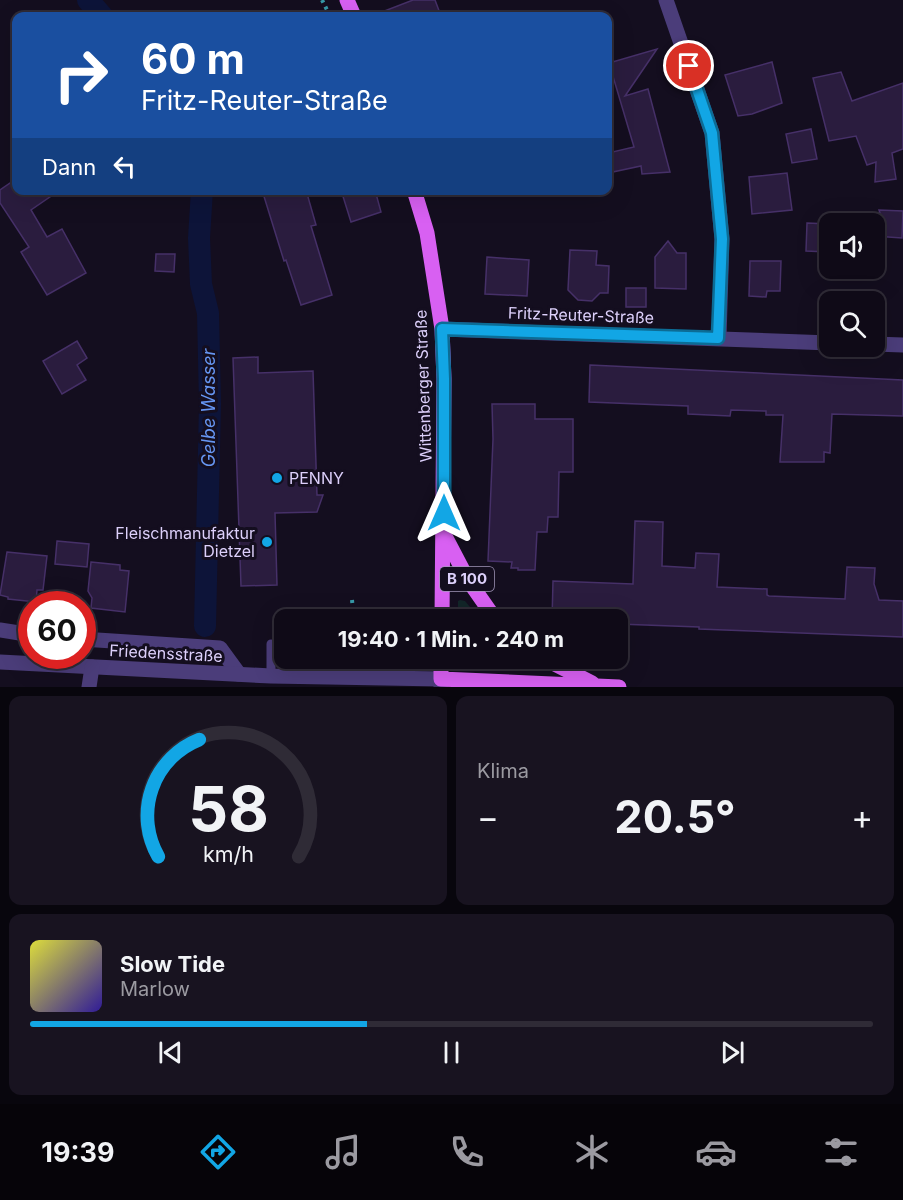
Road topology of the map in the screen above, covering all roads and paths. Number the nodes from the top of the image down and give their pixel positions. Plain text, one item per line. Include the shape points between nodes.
1 (666, 0) edge
2 (416, 195) edge
3 (442, 329) junction
4 (718, 338) junction
5 (819, 343) edge
6 (885, 344) edge
7 (903, 345) edge
8 (444, 535) junction
9 (352, 600) dead end
10 (353, 609) edge
11 (442, 609) edge
12 (488, 609) edge
13 (0, 630) edge
14 (18, 633) edge
15 (96, 640) edge
16 (271, 644) dead end
17 (0, 662) edge
18 (18, 663) edge
19 (96, 667) edge
20 (92, 669) edge
21 (564, 669) edge
22 (239, 674) junction
23 (271, 676) junction
24 (441, 683) edge
25 (597, 686) edge
26 (89, 687) edge
27 (619, 687) edge

1 - 4 street via 712,133 722,239
2 - 3 main road, Wittenberger Straße / B 100 via 427,233
3 - 4 street, Fritz-Reuter-Straße
3 - 8 main road, Wittenberger Straße / B 100
4 - 5 street, Fritz-Reuter-Straße
6 - 7 street
8 - 11 main road, Wittenberger Straße / B 100
8 - 12 main road, B 100
9 - 10 path
13 - 14 street
15 - 22 street, Friedensstraße via 220,648
16 - 23 lane
17 - 18 street, Friedensstraße
19 - 22 street, Friedensstraße
20 - 26 street, Friedensstraße
21 - 25 main road
22 - 23 street, Friedensstraße
23 - 24 street, Friedensstraße
24 - 25 main road, Friedensstraße
25 - 27 main road, Friedensstraße

